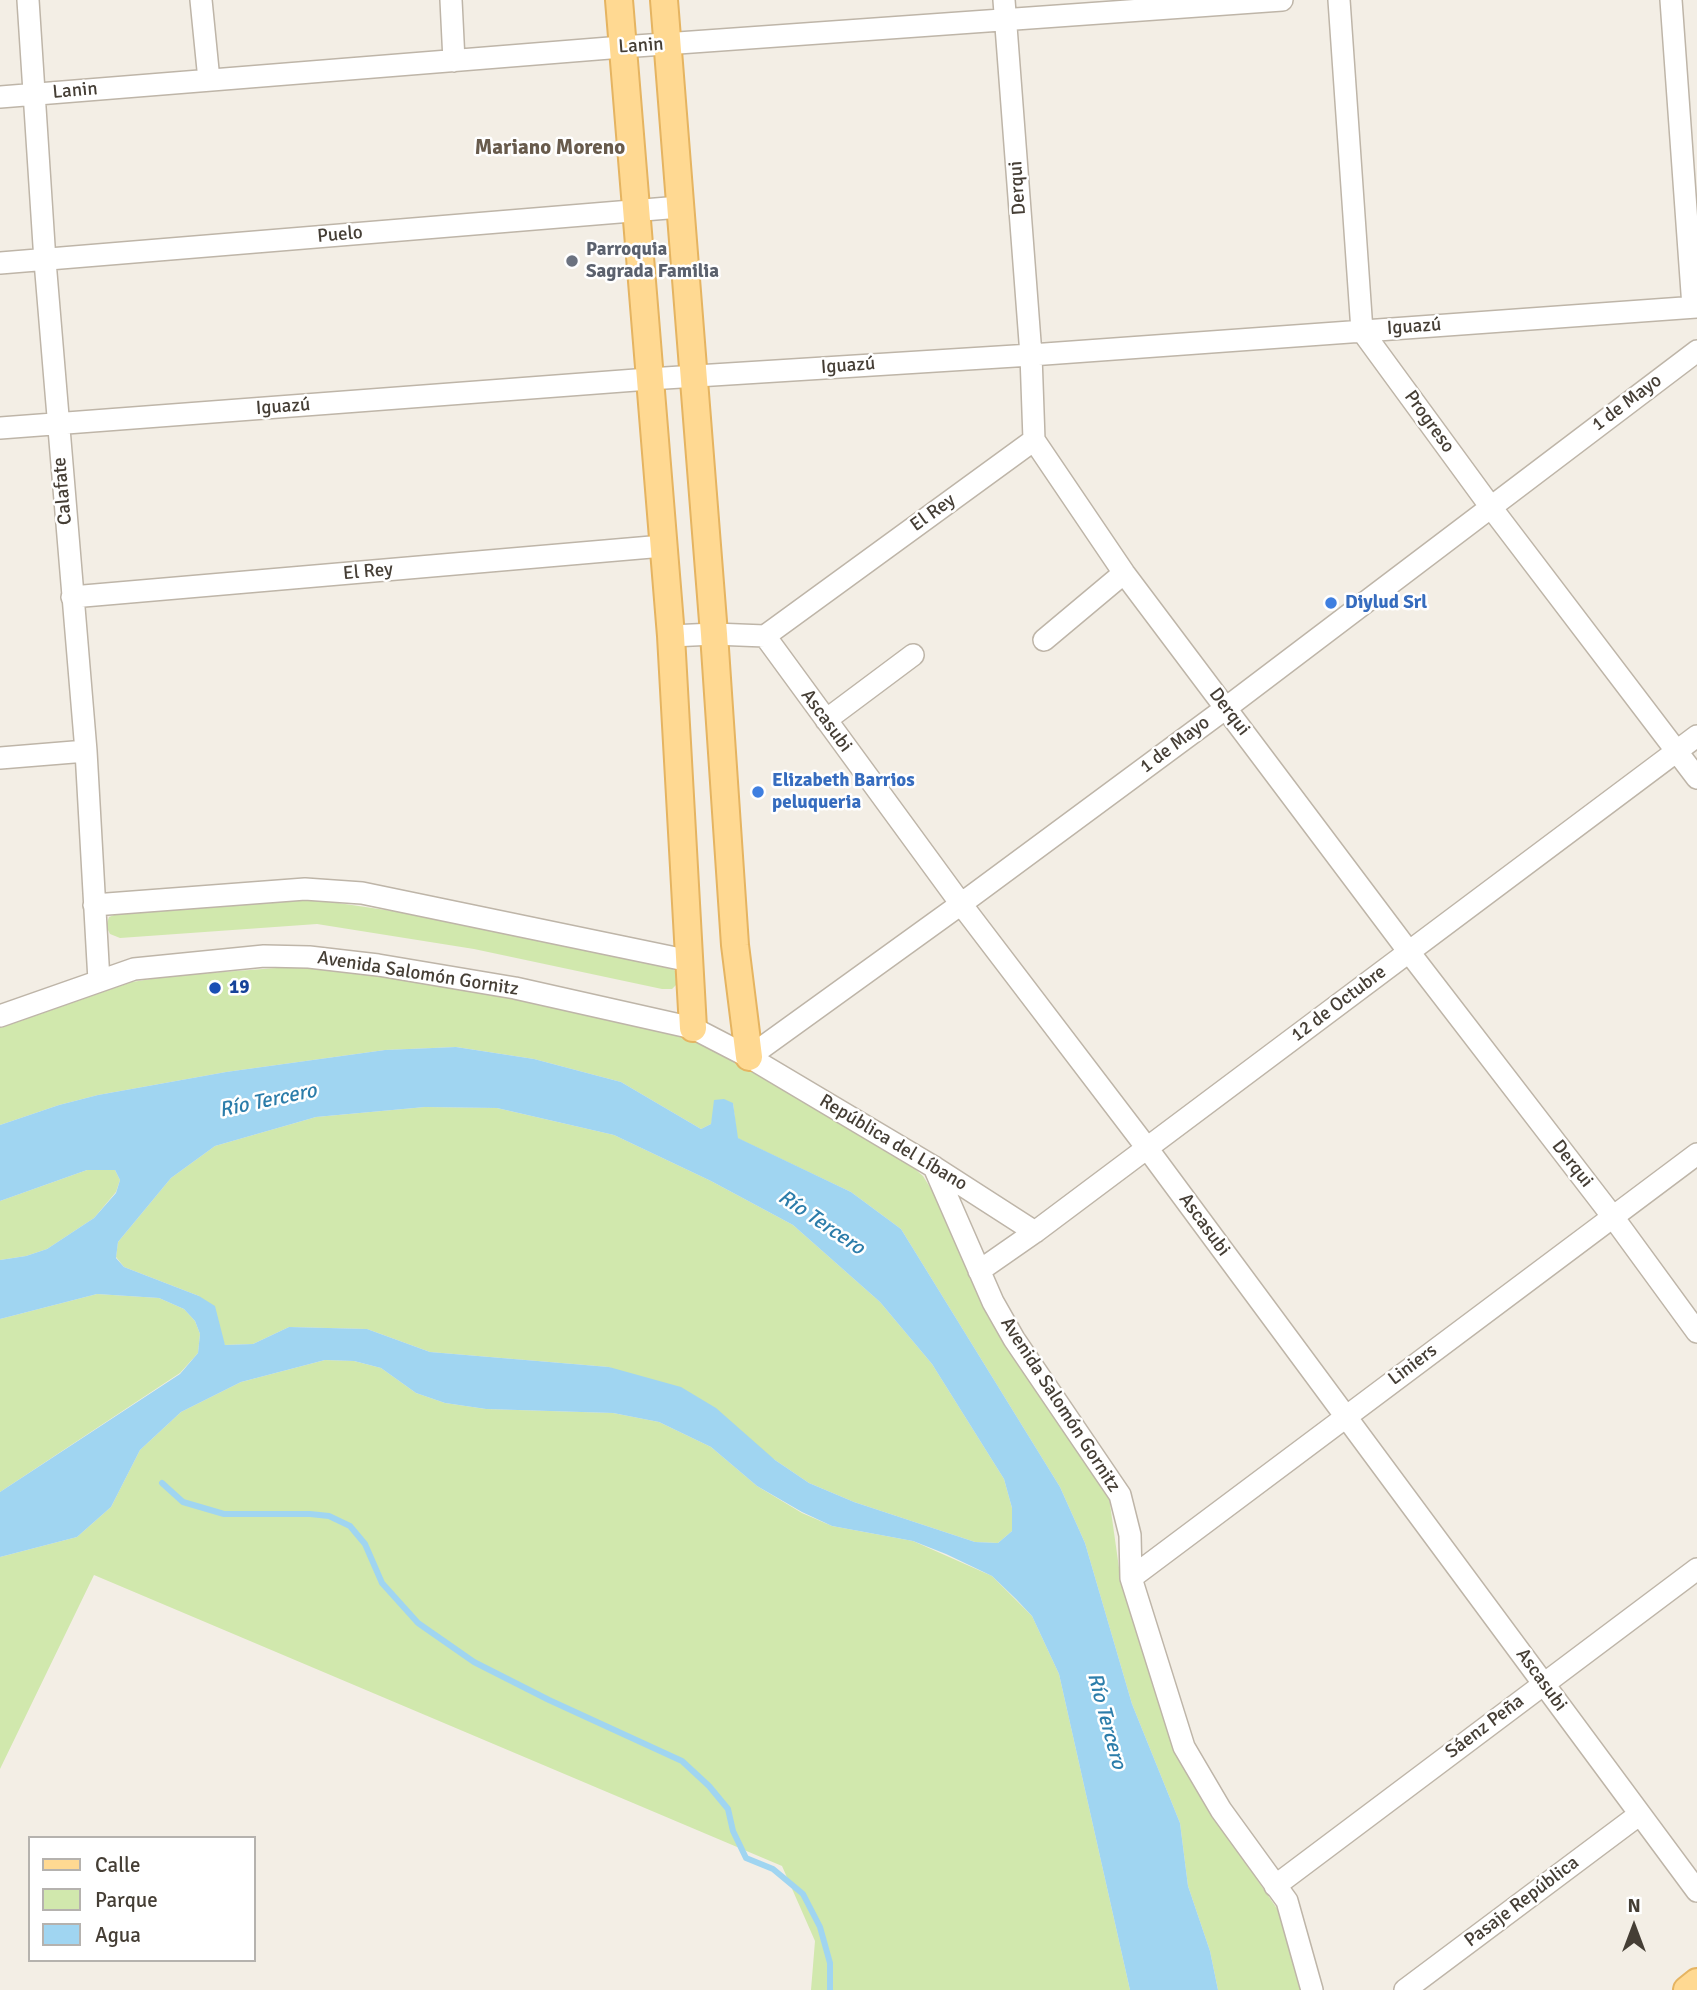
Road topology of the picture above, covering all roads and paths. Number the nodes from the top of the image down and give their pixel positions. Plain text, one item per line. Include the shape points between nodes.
1 (28, 0) edge
2 (201, 0) edge
3 (451, 0) edge
4 (619, 0) edge
5 (664, 0) edge
6 (1282, 0) edge
7 (1339, 0) edge
8 (1671, 0) edge
9 (1005, 10) edge
10 (667, 45) junction
11 (622, 47) junction
12 (454, 61) junction
13 (208, 80) junction
14 (35, 95) junction
15 (0, 97) edge
16 (680, 207) junction
17 (635, 209) junction
18 (1692, 231) edge
19 (45, 261) junction
20 (0, 263) edge
21 (1695, 307) edge
22 (1362, 331) junction
23 (1697, 351) edge
24 (1031, 355) junction
25 (694, 376) junction
26 (649, 379) junction
27 (58, 424) junction
28 (0, 428) edge
29 (1034, 440) junction
30 (1490, 506) junction
31 (663, 546) junction
32 (1124, 573) junction
33 (72, 597) junction
34 (714, 634) junction
35 (671, 636) junction
36 (765, 636) junction
37 (1044, 640) dead end
38 (913, 654) dead end
39 (1226, 708) junction
40 (826, 720) junction
41 (1697, 736) edge
42 (86, 751) junction
43 (1677, 751) junction
44 (0, 758) edge
45 (1697, 778) edge
46 (961, 904) junction
47 (94, 905) junction
48 (1409, 952) junction
49 (690, 961) junction
50 (99, 981) junction
51 (0, 1016) edge
52 (693, 1028) junction
53 (749, 1057) junction
54 (1147, 1148) junction
55 (1697, 1154) edge
56 (934, 1167) junction
57 (1613, 1217) junction
58 (1035, 1232) junction
59 (979, 1271) junction
60 (1697, 1332) edge
61 (1345, 1416) junction
62 (1697, 1569) edge
63 (1131, 1578) junction
64 (1544, 1683) junction
65 (1640, 1814) junction
66 (1275, 1886) junction
67 (1697, 1891) edge
68 (1697, 1982) edge
69 (1312, 1990) edge
70 (1405, 1990) edge
71 (1687, 1990) edge

1 - 14 street, Calafate
2 - 13 street
3 - 12 street
4 - 11 main road
5 - 10 main road
6 - 9 street, Lanin
7 - 22 street
8 - 18 street
9 - 10 street, Lanin
9 - 24 street, Derqui
10 - 11 street, Lanin
10 - 16 main road
11 - 12 street, Lanin
11 - 17 main road
12 - 13 street, Lanin
13 - 14 street, Lanin
14 - 15 street, Lanin
14 - 19 street, Calafate
16 - 17 street, Puelo
16 - 25 main road
17 - 19 street, Puelo
17 - 26 main road
18 - 21 street
19 - 20 street, Puelo
19 - 27 street, Calafate
21 - 22 street, Iguazú
22 - 24 street, Iguazú
22 - 30 street, Progreso
23 - 30 street, 1 de Mayo
24 - 25 street, Iguazú
24 - 29 street, Derqui
25 - 26 street, Iguazú
25 - 34 main road
26 - 27 street, Iguazú
26 - 31 main road
27 - 28 street, Iguazú
27 - 33 street, Calafate
29 - 32 street, Derqui
29 - 36 street, El Rey
30 - 39 street, 1 de Mayo
30 - 43 street, Progreso
31 - 33 street, El Rey
31 - 35 main road
32 - 37 street
32 - 39 street, Derqui
33 - 42 street, Calafate
34 - 35 street
34 - 36 street
34 - 53 main road via 735,946
35 - 49 main road
36 - 40 street, Ascasubi
38 - 40 street
39 - 46 street, 1 de Mayo
39 - 48 street, Derqui
40 - 46 street, Ascasubi
41 - 43 street, 12 de Octubre
42 - 44 street
42 - 47 street, Calafate
43 - 45 street, Progreso
43 - 48 street, 12 de Octubre
46 - 53 street, 1 de Mayo
46 - 54 street, Ascasubi
47 - 49 street via 305,889 362,893
47 - 50 street, Calafate
48 - 54 street, 12 de Octubre
48 - 57 street, Derqui
49 - 52 main road
50 - 51 street, Avenida Salomón Gornitz
50 - 52 street, Avenida Salomón Gornitz via 170,965 264,956 309,957 515,988
52 - 53 street, Avenida Salomón Gornitz
53 - 56 street, República del Líbano
54 - 58 street, 12 de Octubre
54 - 61 street, Ascasubi
55 - 57 street, Liniers
56 - 58 street, República del Líbano
56 - 59 street, Avenida Salomón Gornitz
57 - 60 street, Derqui
57 - 61 street, Liniers
58 - 59 street, 12 de Octubre
59 - 63 street, Avenida Salomón Gornitz via 1014,1339 1120,1495 1130,1535
61 - 63 street, Liniers
61 - 64 street, Ascasubi
62 - 64 street, Sáenz Peña
63 - 66 street, Avenida Salomón Gornitz via 1184,1747 1221,1810
64 - 65 street, Ascasubi
64 - 66 street, Sáenz Peña
65 - 67 street, Ascasubi
65 - 70 street, Pasaje República
66 - 69 street, Avenida Salomón Gornitz via 1287,1901
68 - 71 main road

